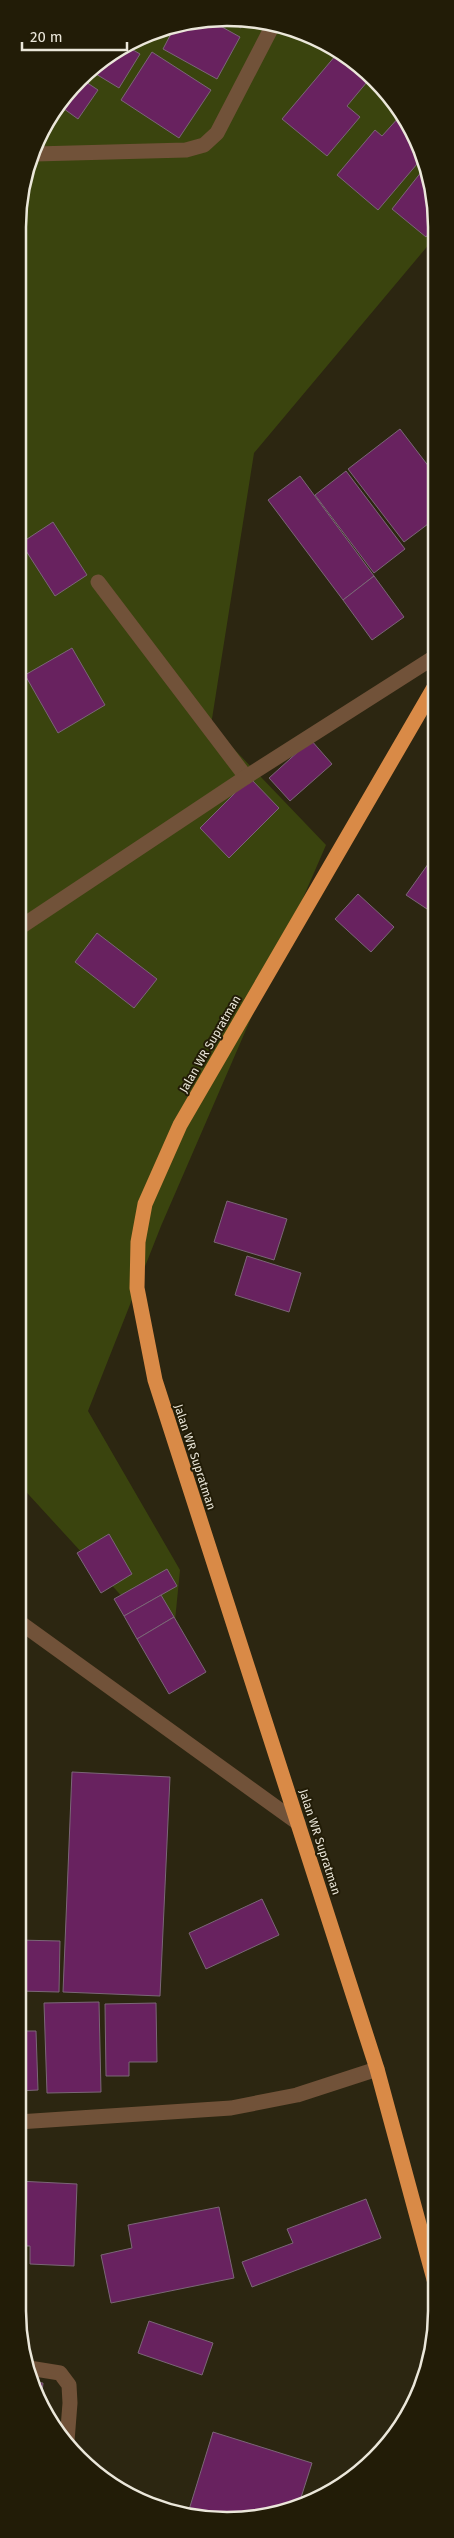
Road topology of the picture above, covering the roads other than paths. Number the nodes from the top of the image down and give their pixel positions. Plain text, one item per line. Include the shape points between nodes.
1 (270, 31) edge
2 (40, 154) edge
3 (98, 582) dead end
4 (428, 661) edge
5 (428, 698) edge
6 (246, 778) junction
7 (26, 923) edge
8 (26, 1627) edge
9 (298, 1824) junction
10 (377, 2069) junction
11 (26, 2121) edge
12 (428, 2257) edge
13 (35, 2369) edge
14 (67, 2432) edge

1 - 2 street via 217,133 204,145 186,150
3 - 6 street
4 - 6 street
5 - 9 highway, Jalan WR Supratman via 180,1125 145,1204 138,1242 137,1288 155,1380
6 - 7 street
8 - 9 street
9 - 10 highway, Jalan WR Supratman
10 - 11 street via 297,2095 231,2108
10 - 12 highway, Jalan WR Supratman
13 - 14 street via 60,2373 69,2385

